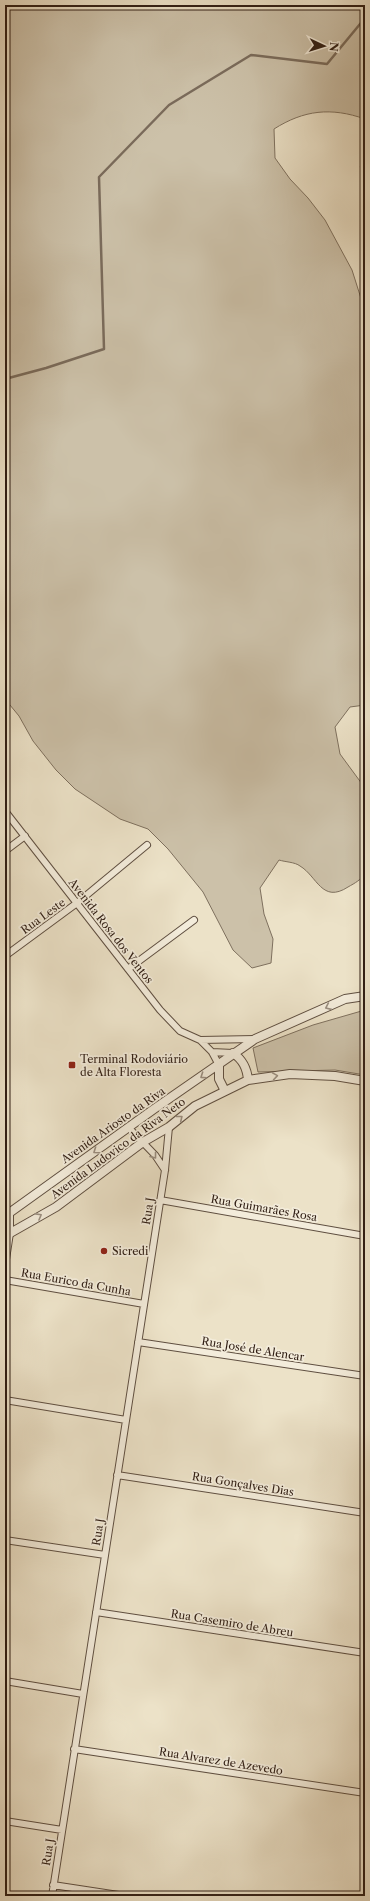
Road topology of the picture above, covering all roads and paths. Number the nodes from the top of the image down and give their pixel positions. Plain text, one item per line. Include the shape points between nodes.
1 (5, 811) edge
2 (25, 836) junction
3 (147, 845) dead end
4 (5, 851) edge
5 (77, 903) junction
6 (194, 920) dead end
7 (5, 956) edge
8 (128, 969) junction
9 (365, 996) edge
10 (255, 1039) junction
11 (200, 1040) junction
12 (212, 1052) junction
13 (233, 1053) junction
14 (219, 1065) junction
15 (248, 1080) junction
16 (365, 1081) edge
17 (224, 1091) junction
18 (169, 1127) junction
19 (129, 1128) junction
20 (143, 1142) junction
21 (165, 1170) junction
22 (160, 1200) junction
23 (7, 1215) edge
24 (8, 1234) edge
25 (365, 1236) edge
26 (5, 1266) edge
27 (5, 1280) edge
28 (144, 1304) junction
29 (138, 1342) junction
30 (365, 1376) edge
31 (5, 1400) edge
32 (126, 1420) junction
33 (117, 1475) junction
34 (365, 1513) edge
35 (5, 1540) edge
36 (105, 1555) junction
37 (96, 1612) junction
38 (365, 1653) edge
39 (5, 1681) edge
40 (83, 1694) junction
41 (74, 1749) junction
42 (365, 1793) edge
43 (5, 1821) edge
44 (62, 1830) junction
45 (53, 1885) junction
46 (52, 1896) edge
47 (125, 1896) edge

1 - 2 street, Avenida Rosa dos Ventos
2 - 4 street
2 - 5 street, Avenida Rosa dos Ventos
3 - 5 street, Rua Leste
5 - 7 street, Rua Leste
5 - 8 street, Avenida Rosa dos Ventos
6 - 8 street
8 - 11 street, Avenida Rosa dos Ventos via 180,1031
9 -> 10 street, Avenida Ariosto da Riva via 345,999
10 - 11 street
10 - 13 street, Avenida Ariosto da Riva
11 - 12 street, Avenida Rosa dos Ventos
12 - 13 street
12 - 14 street, Avenida Rosa dos Ventos
13 - 14 street, Avenida Ariosto da Riva
13 - 15 street via 245,1065
14 - 17 street via 219,1079
14 -> 19 street, Avenida Ariosto da Riva via 154,1108
15 -> 16 street, Avenida Ludovico da Riva Neto via 290,1074 335,1076
15 - 17 street, Avenida Ludovico da Riva Neto
18 -> 17 street, Avenida Ludovico da Riva Neto via 195,1106
18 - 20 street, Avenida Ludovico da Riva Neto
18 - 21 street, Rua J
19 - 20 street
19 -> 23 street, Avenida Ariosto da Riva
20 -> 21 street
24 -> 20 street, Avenida Ludovico da Riva Neto via 56,1207
21 - 22 street, Rua J
22 - 25 street, Rua Guimarães Rosa
22 - 28 street, Rua J
23 - 24 street
24 - 26 street
27 - 28 street, Rua Eurico da Cunha
28 - 29 street, Rua J
29 - 30 street, Rua José de Alencar
29 - 32 street, Rua J
31 - 32 street
32 - 33 street, Rua J
33 - 34 street, Rua Gonçalves Dias
33 - 36 street, Rua J
35 - 36 street
36 - 37 street, Rua J
37 - 38 street, Rua Casemiro de Abreu
37 - 40 street, Rua J
39 - 40 street
40 - 41 street, Rua J
41 - 42 street, Rua Alvarez de Azevedo
41 - 44 street, Rua J
43 - 44 street
44 - 45 street, Rua J
45 - 46 street, Rua J
45 - 47 street

